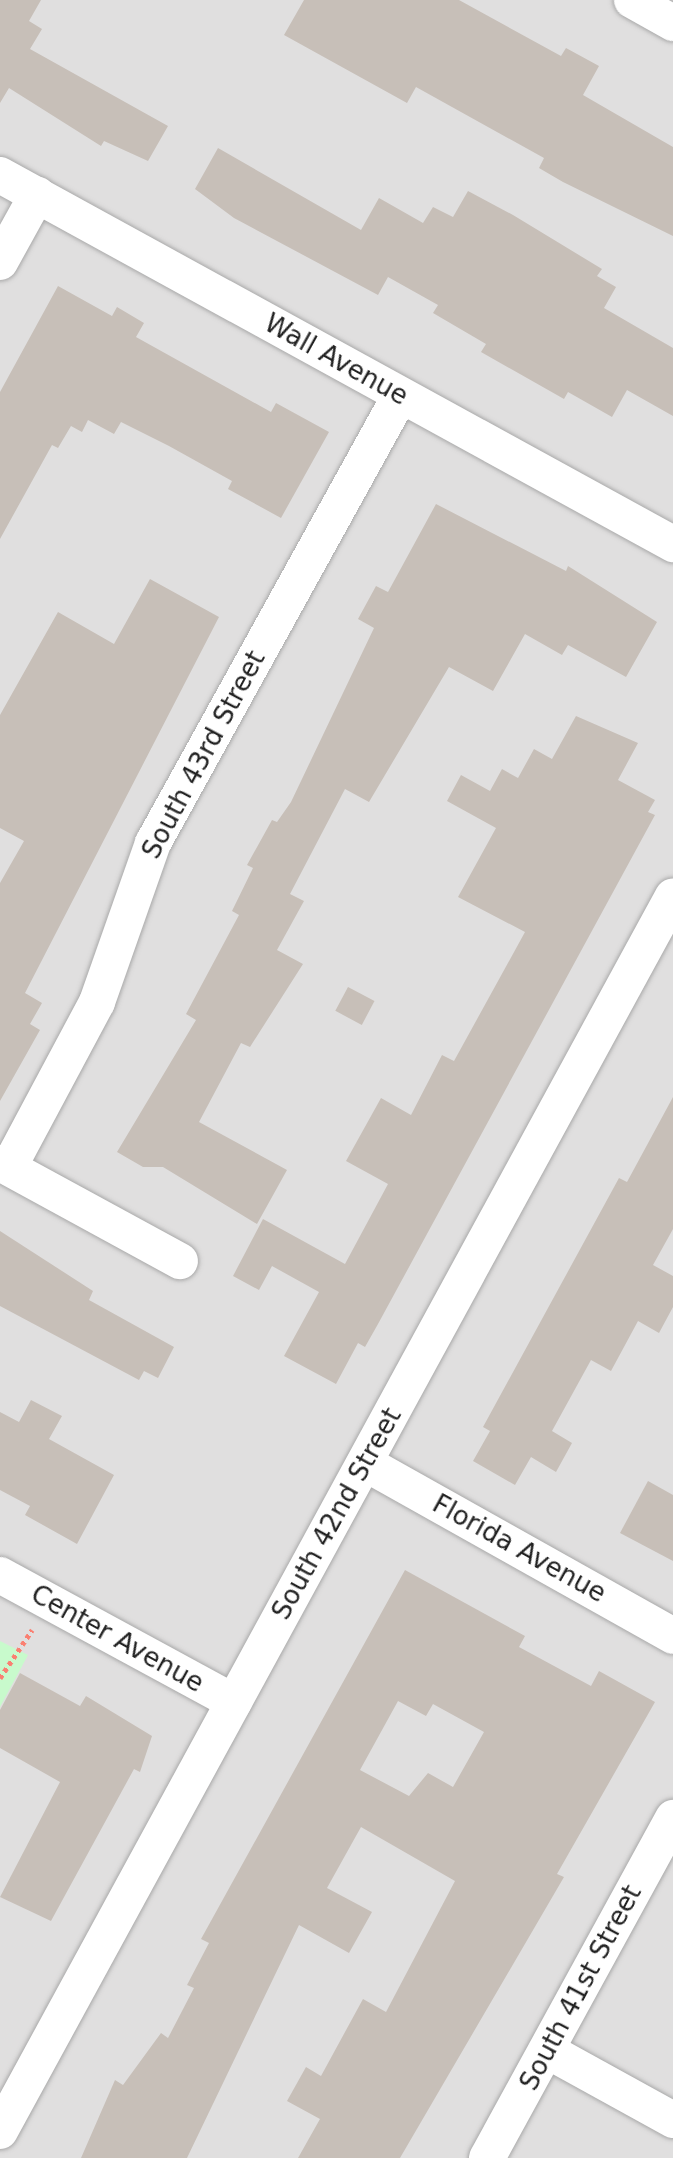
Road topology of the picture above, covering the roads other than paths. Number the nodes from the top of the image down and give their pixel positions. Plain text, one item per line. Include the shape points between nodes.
1 (632, 0) edge
2 (673, 23) edge
3 (0, 175) edge
4 (37, 195) junction
5 (0, 262) edge
6 (400, 396) junction
7 (673, 544) edge
8 (673, 896) edge
9 (4, 1165) edge
10 (180, 1261) dead end
11 (365, 1463) junction
12 (0, 1575) edge
13 (673, 1636) edge
14 (234, 1702) junction
15 (673, 1818) edge
16 (548, 2051) junction
17 (673, 2120) edge
18 (0, 2131) edge
19 (487, 2158) edge

1 - 2 street
3 - 4 street, Wall Avenue
4 - 5 street
4 - 6 street, Wall Avenue
6 - 7 street, Wall Avenue
6 - 9 street, South 43rd Street via 153,843 97,1002
8 - 11 street, South 42nd Street
9 - 10 street
11 - 13 street, Florida Avenue
11 - 14 street, South 42nd Street
12 - 14 street, Center Avenue
14 - 18 street, South 42nd Street
15 - 16 street, South 41st Street
16 - 17 street
16 - 19 street, South 41st Street

